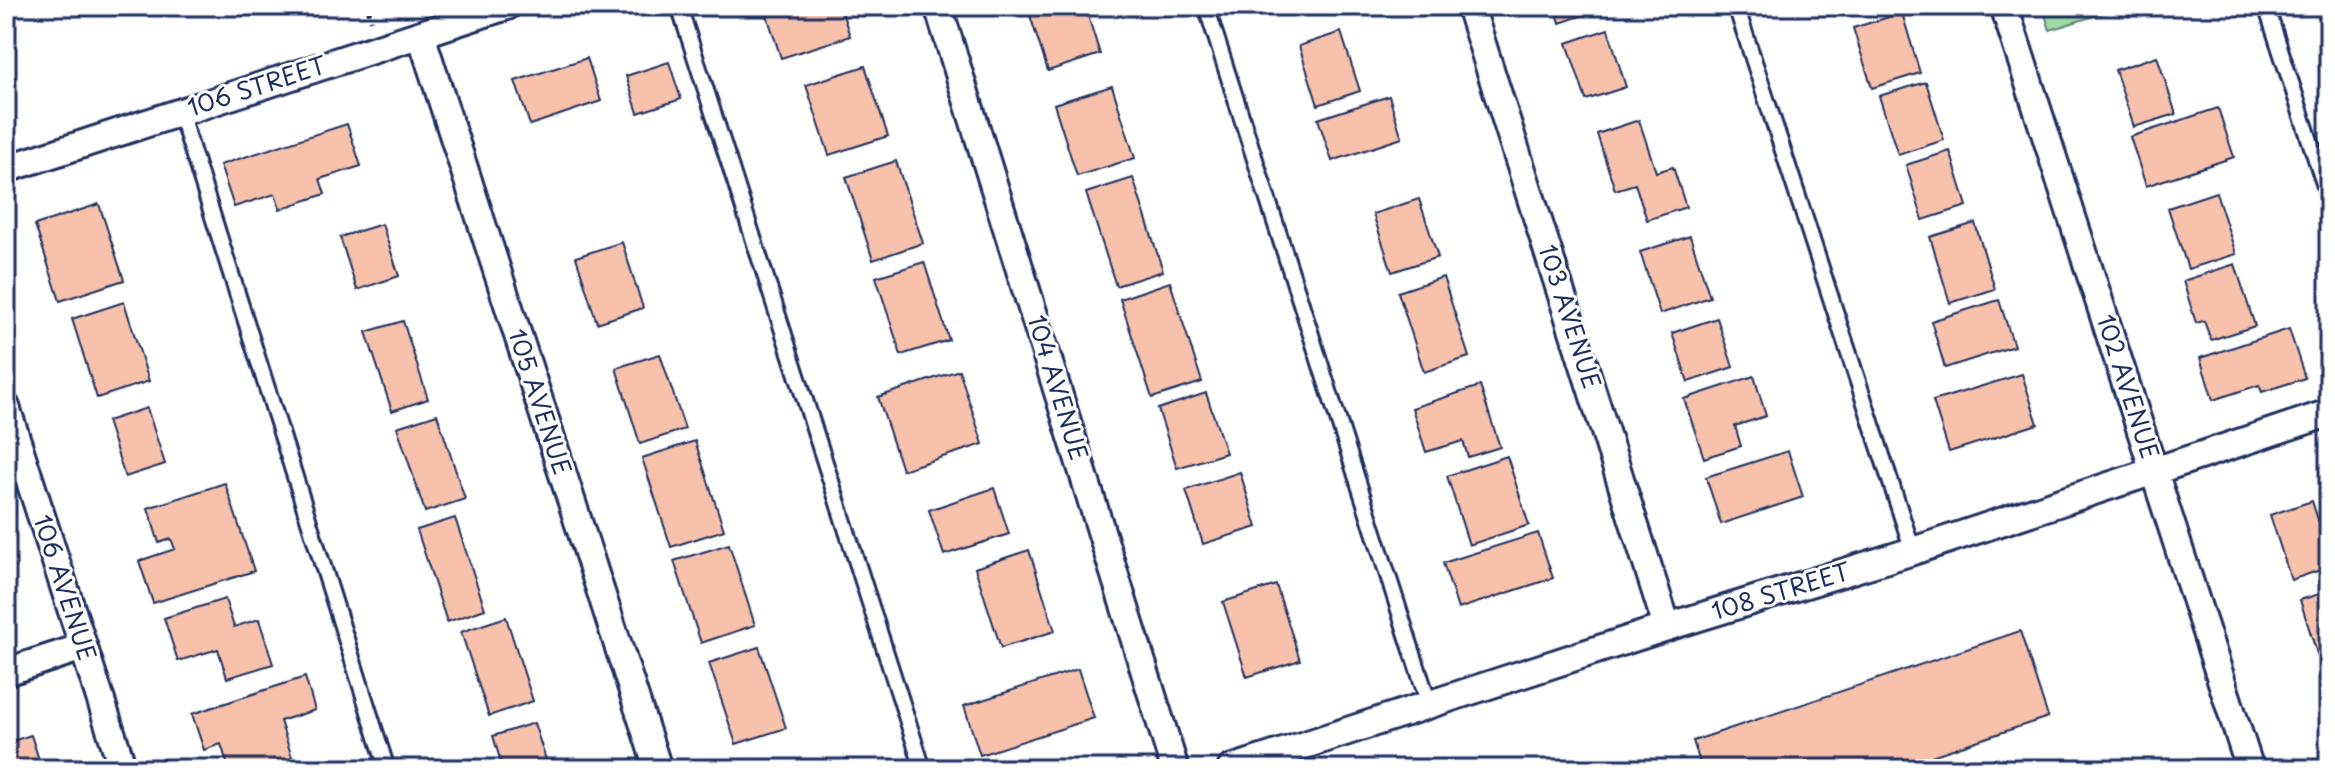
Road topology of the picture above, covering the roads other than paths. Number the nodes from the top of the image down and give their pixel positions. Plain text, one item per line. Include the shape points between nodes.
1 (507, 6) edge
2 (679, 6) edge
3 (938, 6) edge
4 (1206, 6) edge
5 (1470, 6) edge
6 (1736, 6) edge
7 (2004, 6) edge
8 (2266, 6) edge
9 (421, 35) junction
10 (180, 112) junction
11 (6, 169) edge
12 (2329, 199) edge
13 (6, 407) edge
14 (2329, 413) edge
15 (2154, 470) junction
16 (1913, 551) junction
17 (1667, 627) junction
18 (83, 647) junction
19 (6, 672) edge
20 (1429, 704) junction
21 (123, 769) edge
22 (387, 769) edge
23 (658, 769) edge
24 (923, 769) edge
25 (1175, 769) edge
26 (1231, 769) edge
27 (2250, 769) edge

1 - 9 street, 106 STREET
2 - 24 lane
3 - 25 street, 104 AVENUE
4 - 20 lane
5 - 17 street, 103 AVENUE
6 - 16 lane
7 - 15 street, 102 AVENUE
8 - 12 lane
9 - 10 street, 106 STREET
9 - 23 street, 105 AVENUE
10 - 11 street, 106 STREET
10 - 22 lane
13 - 18 street, 106 AVENUE
14 - 15 street, 108 STREET
15 - 16 street, 108 STREET
15 - 27 street, 102 AVENUE
16 - 17 street, 108 STREET
17 - 20 street, 108 STREET
18 - 19 street
18 - 21 street, 106 AVENUE
20 - 26 street, 108 STREET

